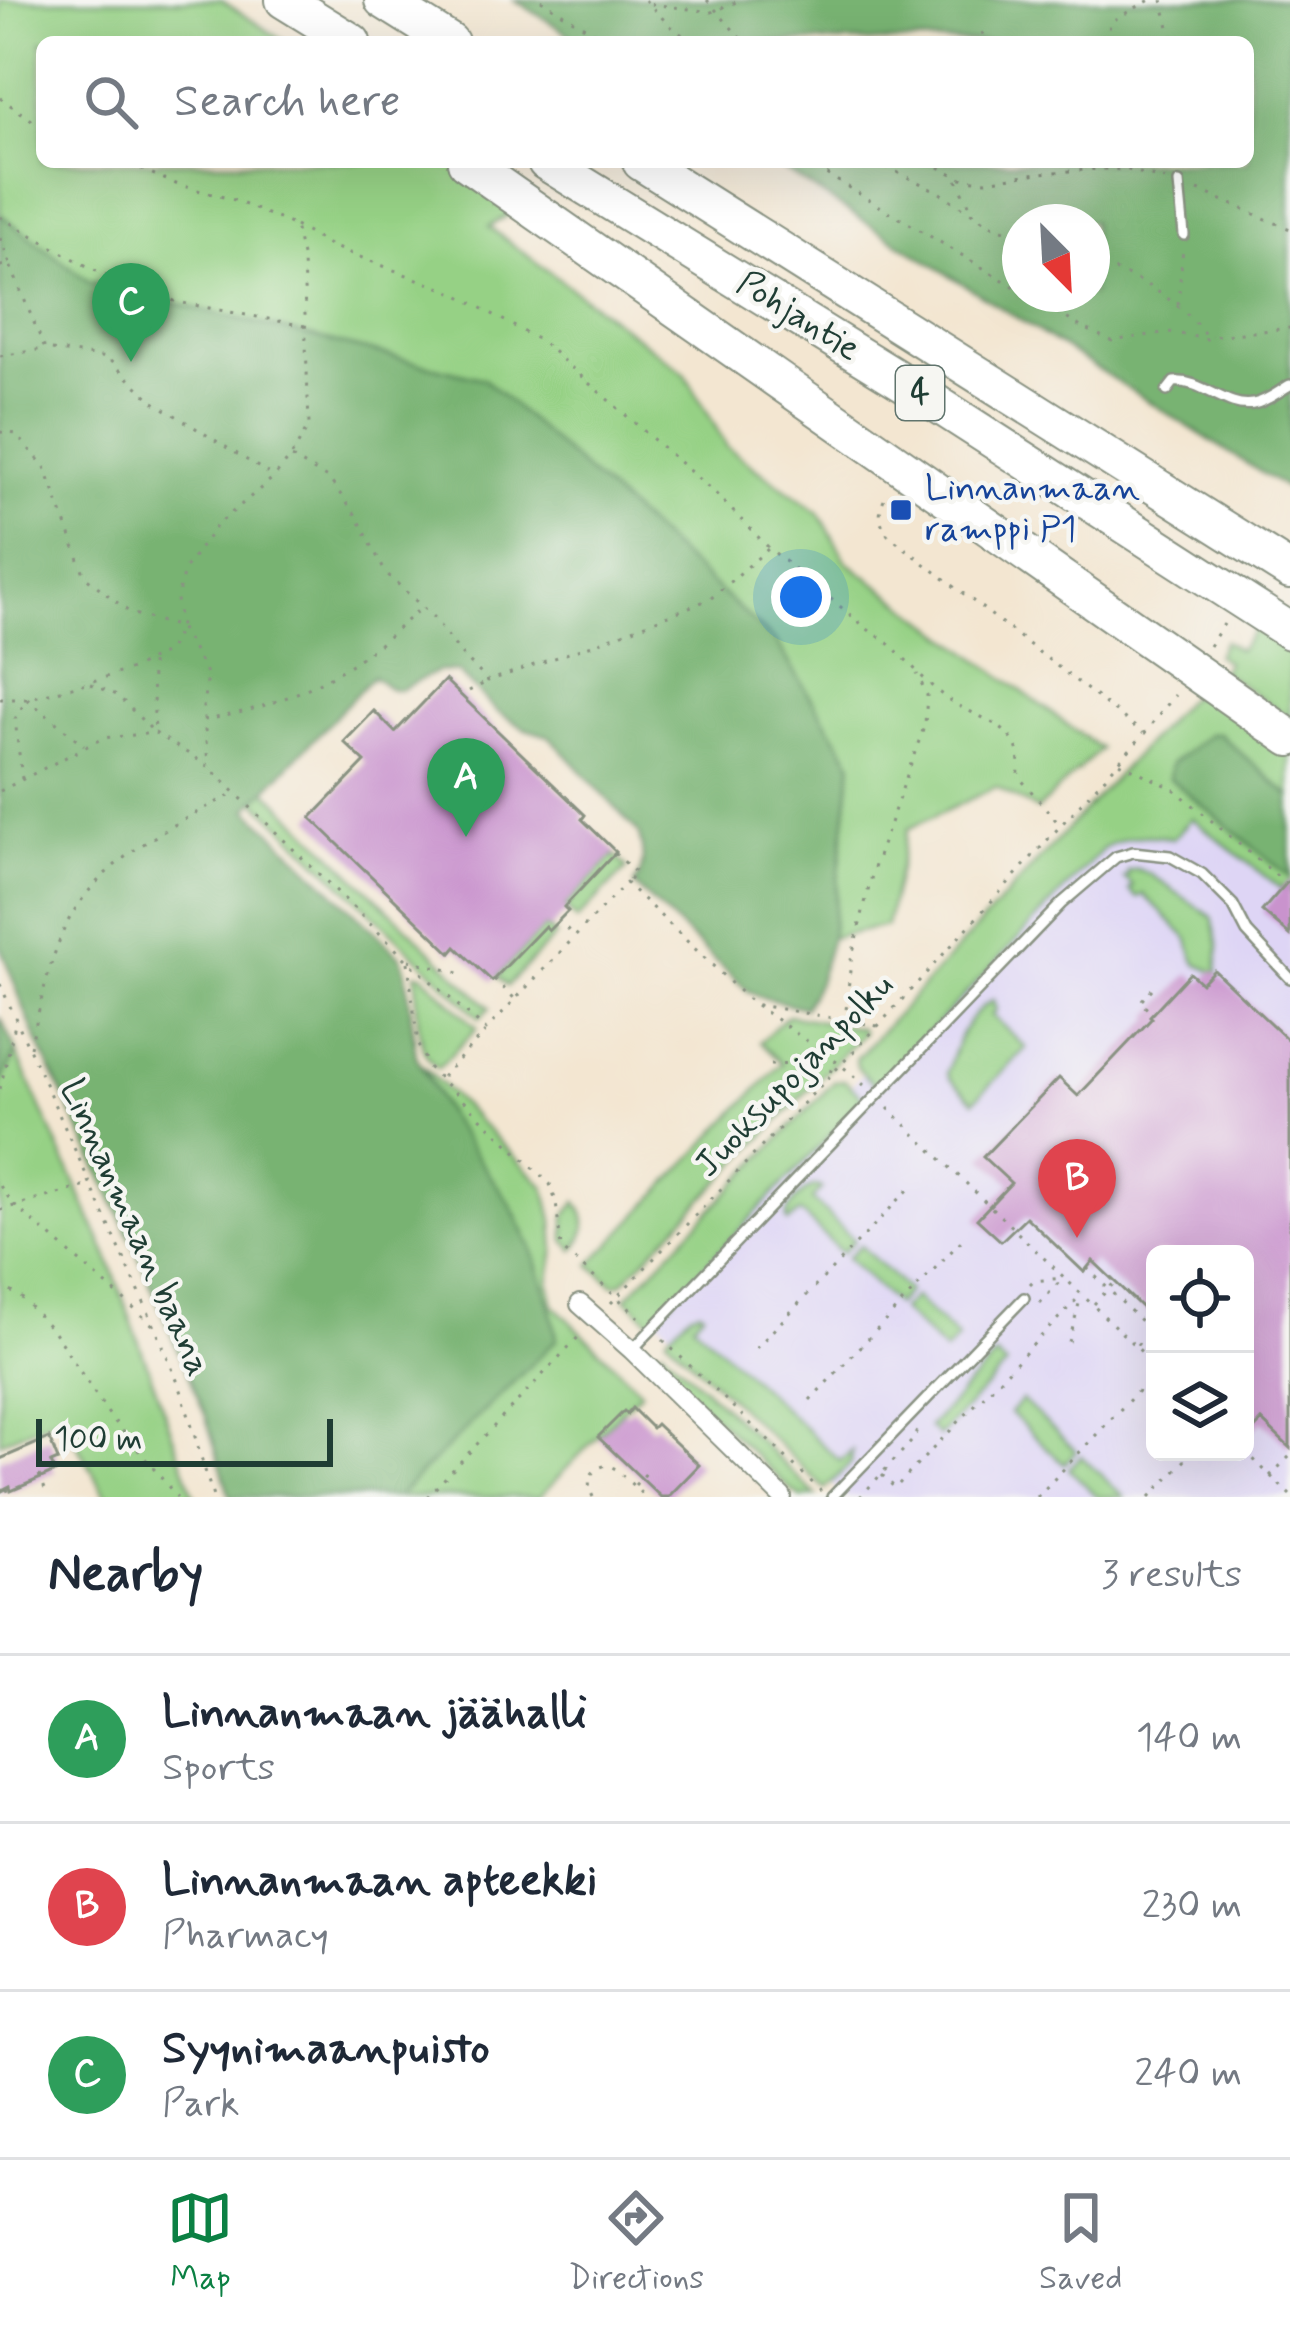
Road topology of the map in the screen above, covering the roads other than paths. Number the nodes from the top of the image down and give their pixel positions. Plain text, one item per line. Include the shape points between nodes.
1 (254, 0) edge
2 (284, 0) edge
3 (383, 0) edge
4 (298, 36) edge
5 (342, 36) edge
6 (440, 36) edge
7 (475, 168) edge
8 (556, 168) edge
9 (651, 168) edge
10 (1179, 183) road end
11 (1184, 235) road end
12 (1290, 385) edge
13 (1167, 391) dead end
14 (1109, 455) junction
15 (1290, 540) edge
16 (1290, 571) edge
17 (1290, 631) edge
18 (1289, 738) edge
19 (1290, 978) edge
20 (1022, 1296) road end
21 (580, 1304) dead end
22 (632, 1350) junction
23 (782, 1497) edge
24 (830, 1497) edge

1 - 4 highway
2 - 5 highway
3 - 6 highway
7 - 18 highway via 714,337 828,446 972,541 1075,588
8 - 17 highway, Pohjantie / 4
9 - 14 highway, Pohjantie / 4
10 - 11 lane
12 - 13 lane via 1252,405 1186,381
14 - 15 highway
14 - 16 highway, Pohjantie / 4
19 - 22 lane via 1202,874 1171,856 1116,857 1062,902
20 - 24 lane
21 - 22 street
22 - 23 street

